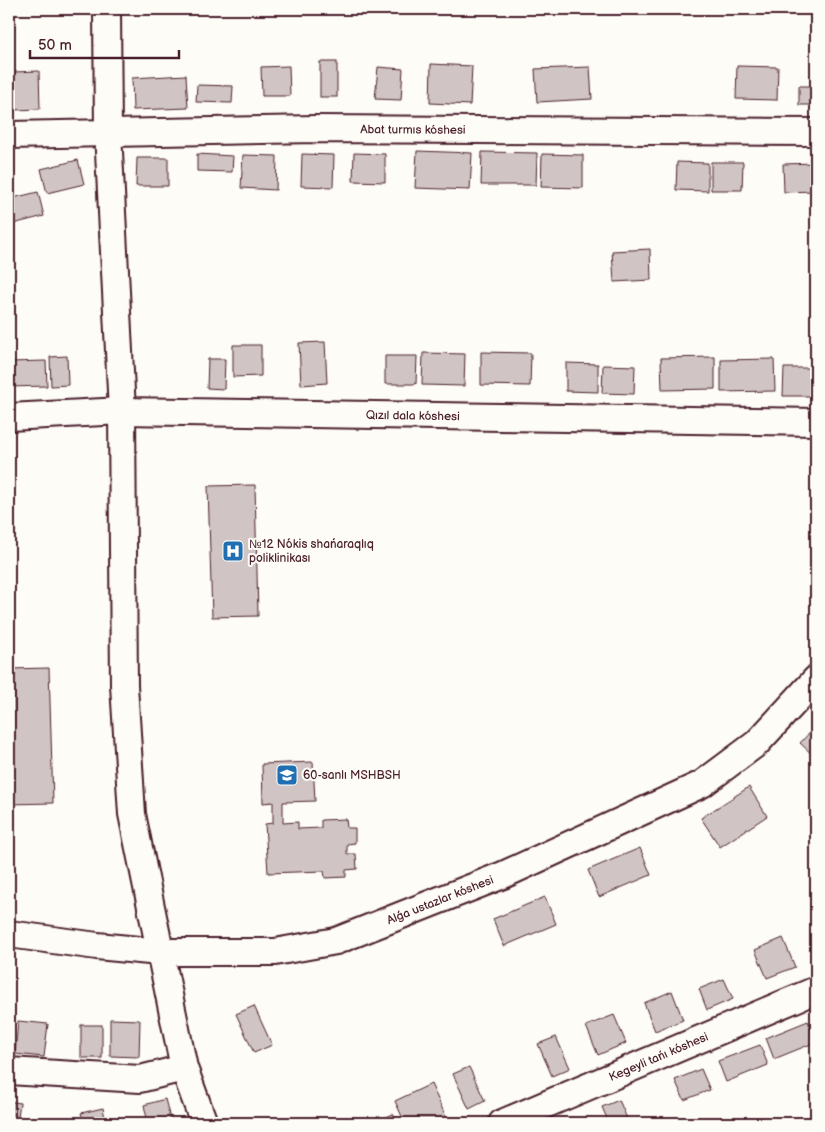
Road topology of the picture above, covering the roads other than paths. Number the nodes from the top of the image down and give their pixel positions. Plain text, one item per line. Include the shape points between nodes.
1 (107, 9) edge
2 (108, 132) junction
3 (816, 132) edge
4 (9, 135) edge
5 (122, 411) junction
6 (9, 417) edge
7 (816, 422) edge
8 (816, 679) edge
9 (9, 934) edge
10 (160, 952) junction
11 (816, 990) edge
12 (184, 1068) junction
13 (9, 1071) edge
14 (204, 1123) edge
15 (502, 1123) edge

1 - 2 street
2 - 3 street, Abat turmıs kóshesi via 316,129
2 - 4 street, Abat turmıs kóshesi
2 - 5 street
5 - 6 street, Qızıl dala kóshesi
5 - 7 street, Qızıl dala kóshesi
5 - 10 street via 124,685 132,804
8 - 10 street, Alǵa ustazlar kóshesi via 757,743 702,784 503,875 336,941 275,952
9 - 10 street, Alǵa ustazlar kóshesi
10 - 12 street
11 - 15 street, Kegeyli tańı kóshesi
12 - 13 street via 140,1079
12 - 14 street

